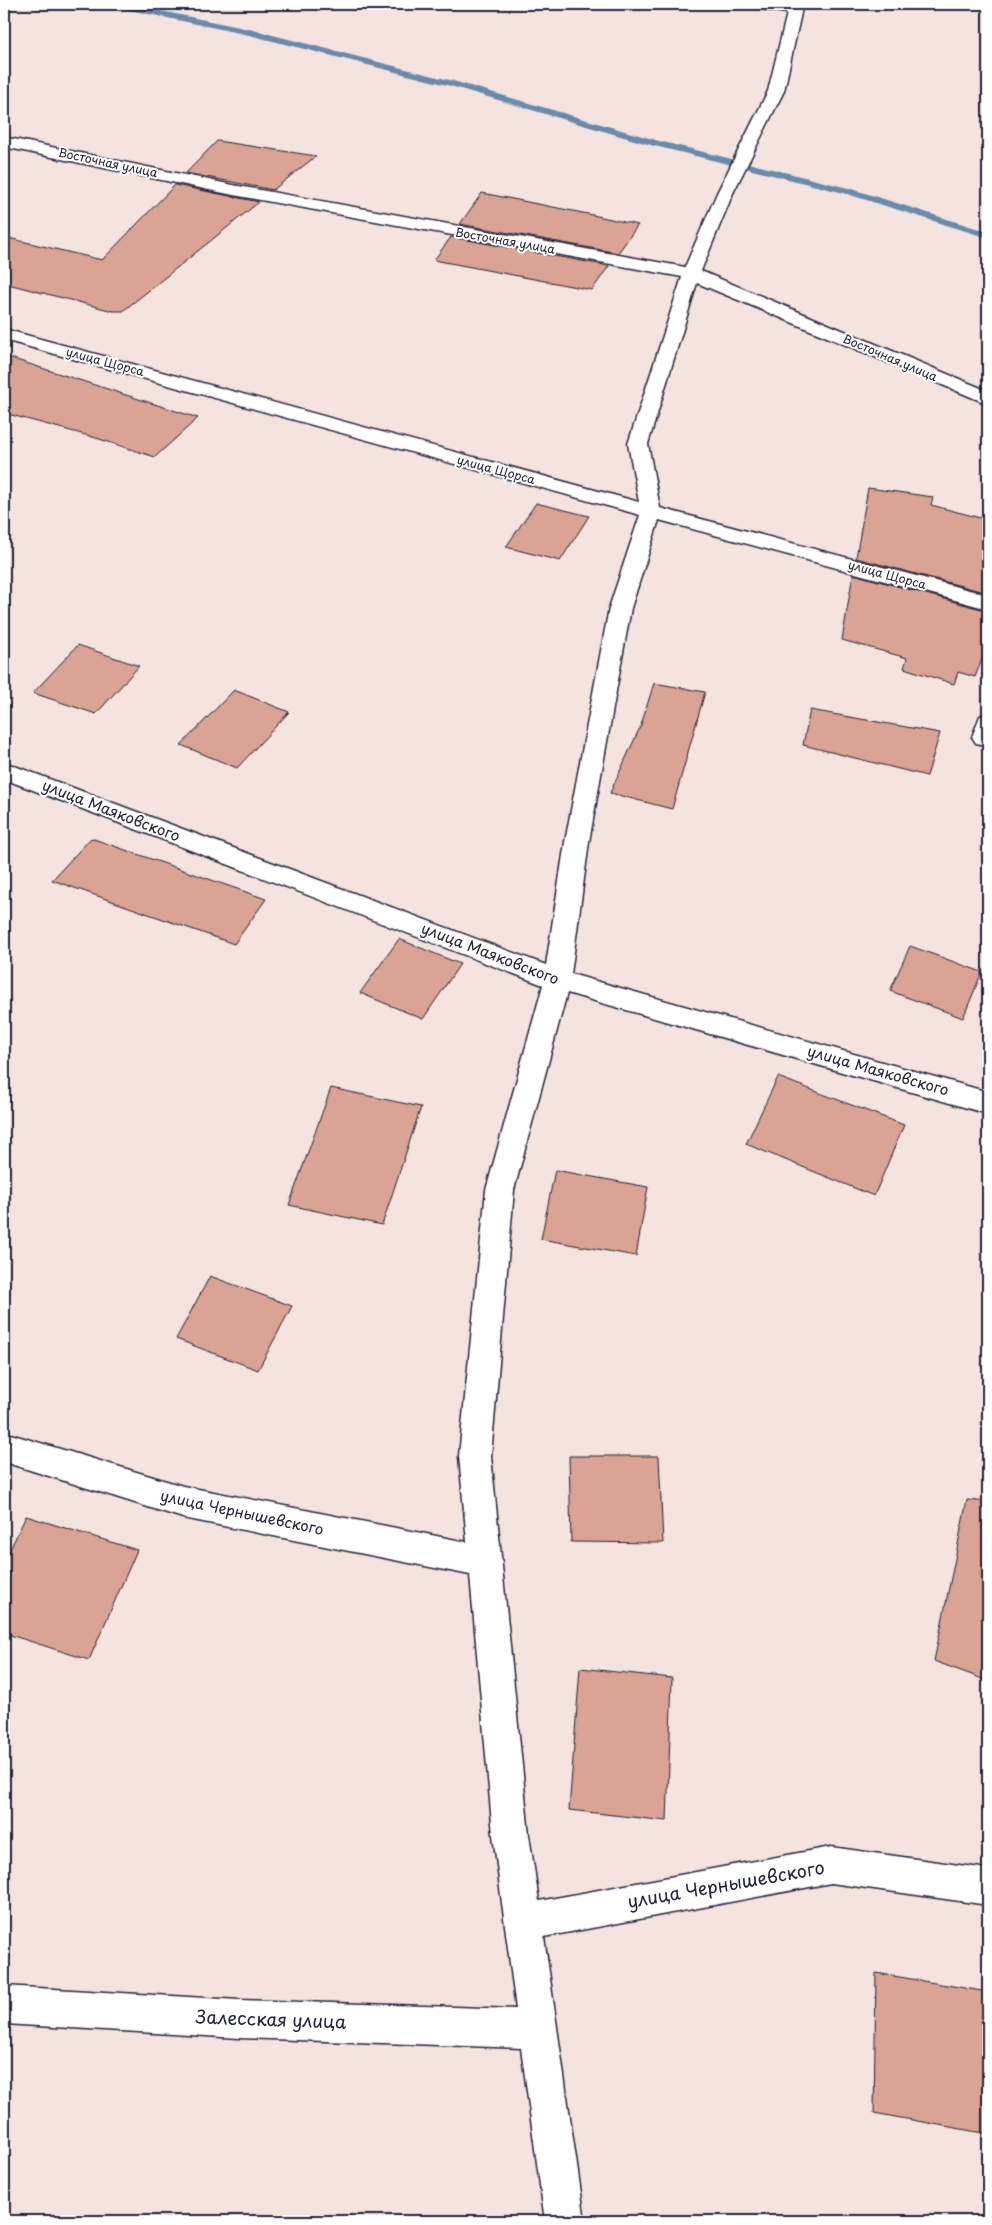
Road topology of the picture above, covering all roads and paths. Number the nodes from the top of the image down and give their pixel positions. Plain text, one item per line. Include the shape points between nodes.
1 (755, 4) edge
2 (795, 7) edge
3 (4, 142) edge
4 (692, 274) junction
5 (4, 334) edge
6 (988, 398) edge
7 (651, 512) junction
8 (988, 602) edge
9 (4, 770) edge
10 (557, 980) junction
11 (988, 1103) edge
12 (4, 1447) edge
13 (485, 1562) junction
14 (988, 1887) edge
15 (524, 1922) junction
16 (4, 2005) edge
17 (539, 2029) junction
18 (566, 2221) edge

1 - 2 street
2 - 4 street via 776,91 697,256
3 - 4 street, Восточная улица via 503,241
4 - 6 street, Восточная улица
4 - 7 street via 638,444
5 - 7 street, улица Щорса
7 - 8 street, улица Щорса
7 - 10 street via 620,608 577,842
9 - 10 street, улица Маяковского
10 - 11 street, улица Маяковского
10 - 13 street via 500,1190 475,1456
12 - 13 street, улица Чернышевского via 183,1502
13 - 15 street via 511,1835
14 - 15 street, улица Чернышевского via 831,1865
15 - 17 street
16 - 17 street, Залесская улица via 239,2019
17 - 18 street

